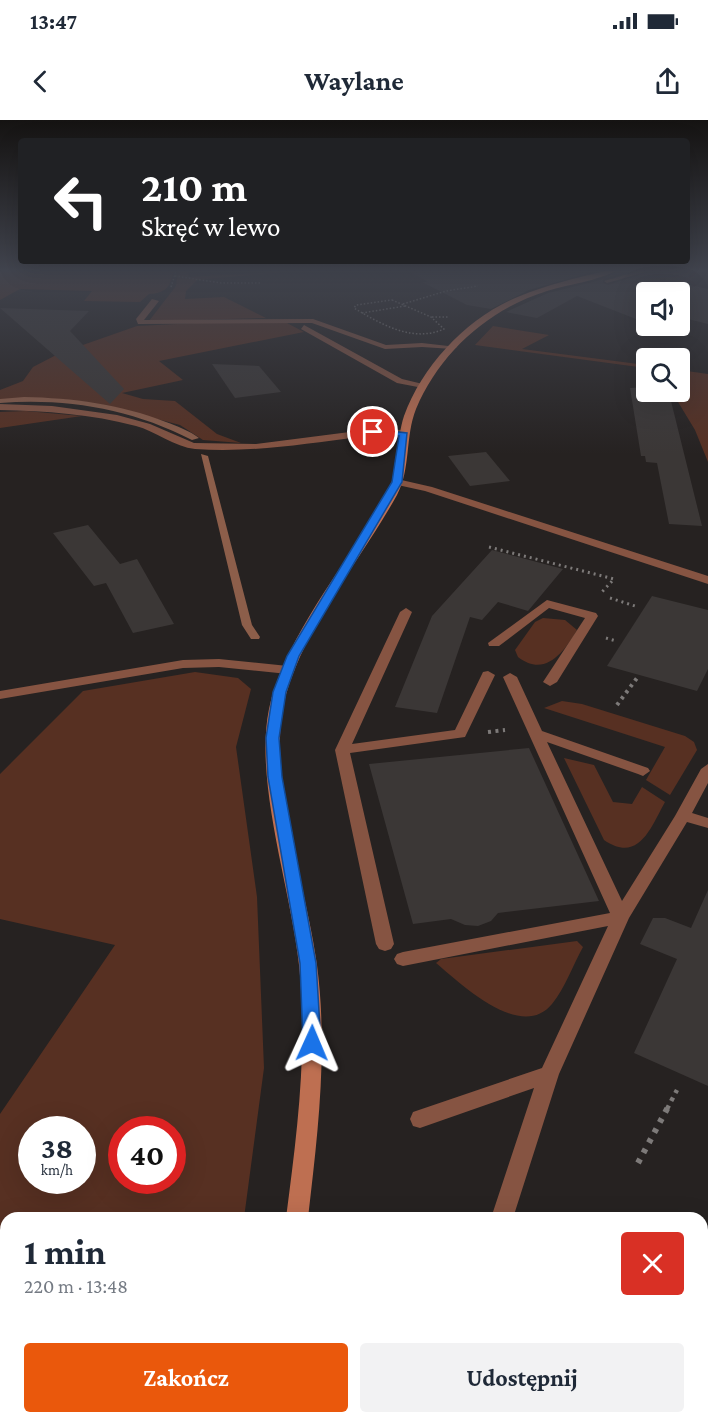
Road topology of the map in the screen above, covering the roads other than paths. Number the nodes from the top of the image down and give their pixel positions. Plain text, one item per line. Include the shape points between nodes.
1 (313, 332) edge
2 (348, 332) edge
3 (468, 332) edge
4 (453, 347) junction
5 (423, 385) junction
6 (0, 407) edge
7 (403, 433) junction
8 (397, 482) junction
9 (708, 580) edge
10 (406, 612) dead end
11 (494, 643) dead end
12 (288, 670) junction
13 (488, 675) dead end
14 (510, 677) dead end
15 (550, 682) dead end
16 (0, 695) edge
17 (534, 730) junction
18 (342, 750) junction
19 (708, 769) edge
20 (643, 771) dead end
21 (683, 816) junction
22 (708, 823) edge
23 (621, 917) junction
24 (385, 944) dead end
25 (403, 958) dead end
26 (549, 1074) junction
27 (420, 1119) dead end
28 (298, 1212) edge
29 (504, 1212) edge

1 - 5 street via 400,381
2 - 4 street via 385,347
3 - 4 street
4 - 5 street
5 - 7 street
6 - 7 street via 117,418 193,446 256,447 373,432
7 - 8 street
8 - 9 street
8 - 12 street
10 - 18 street
11 - 15 street via 547,604 592,616
12 - 16 street via 219,663 183,664
12 - 28 street via 276,709 273,757 301,916 313,1022
13 - 18 street via 460,734
14 - 17 street
17 - 20 street
17 - 23 street
18 - 24 street
19 - 21 street
21 - 22 street
21 - 23 street
23 - 25 street
23 - 26 street
26 - 27 street
26 - 29 street

